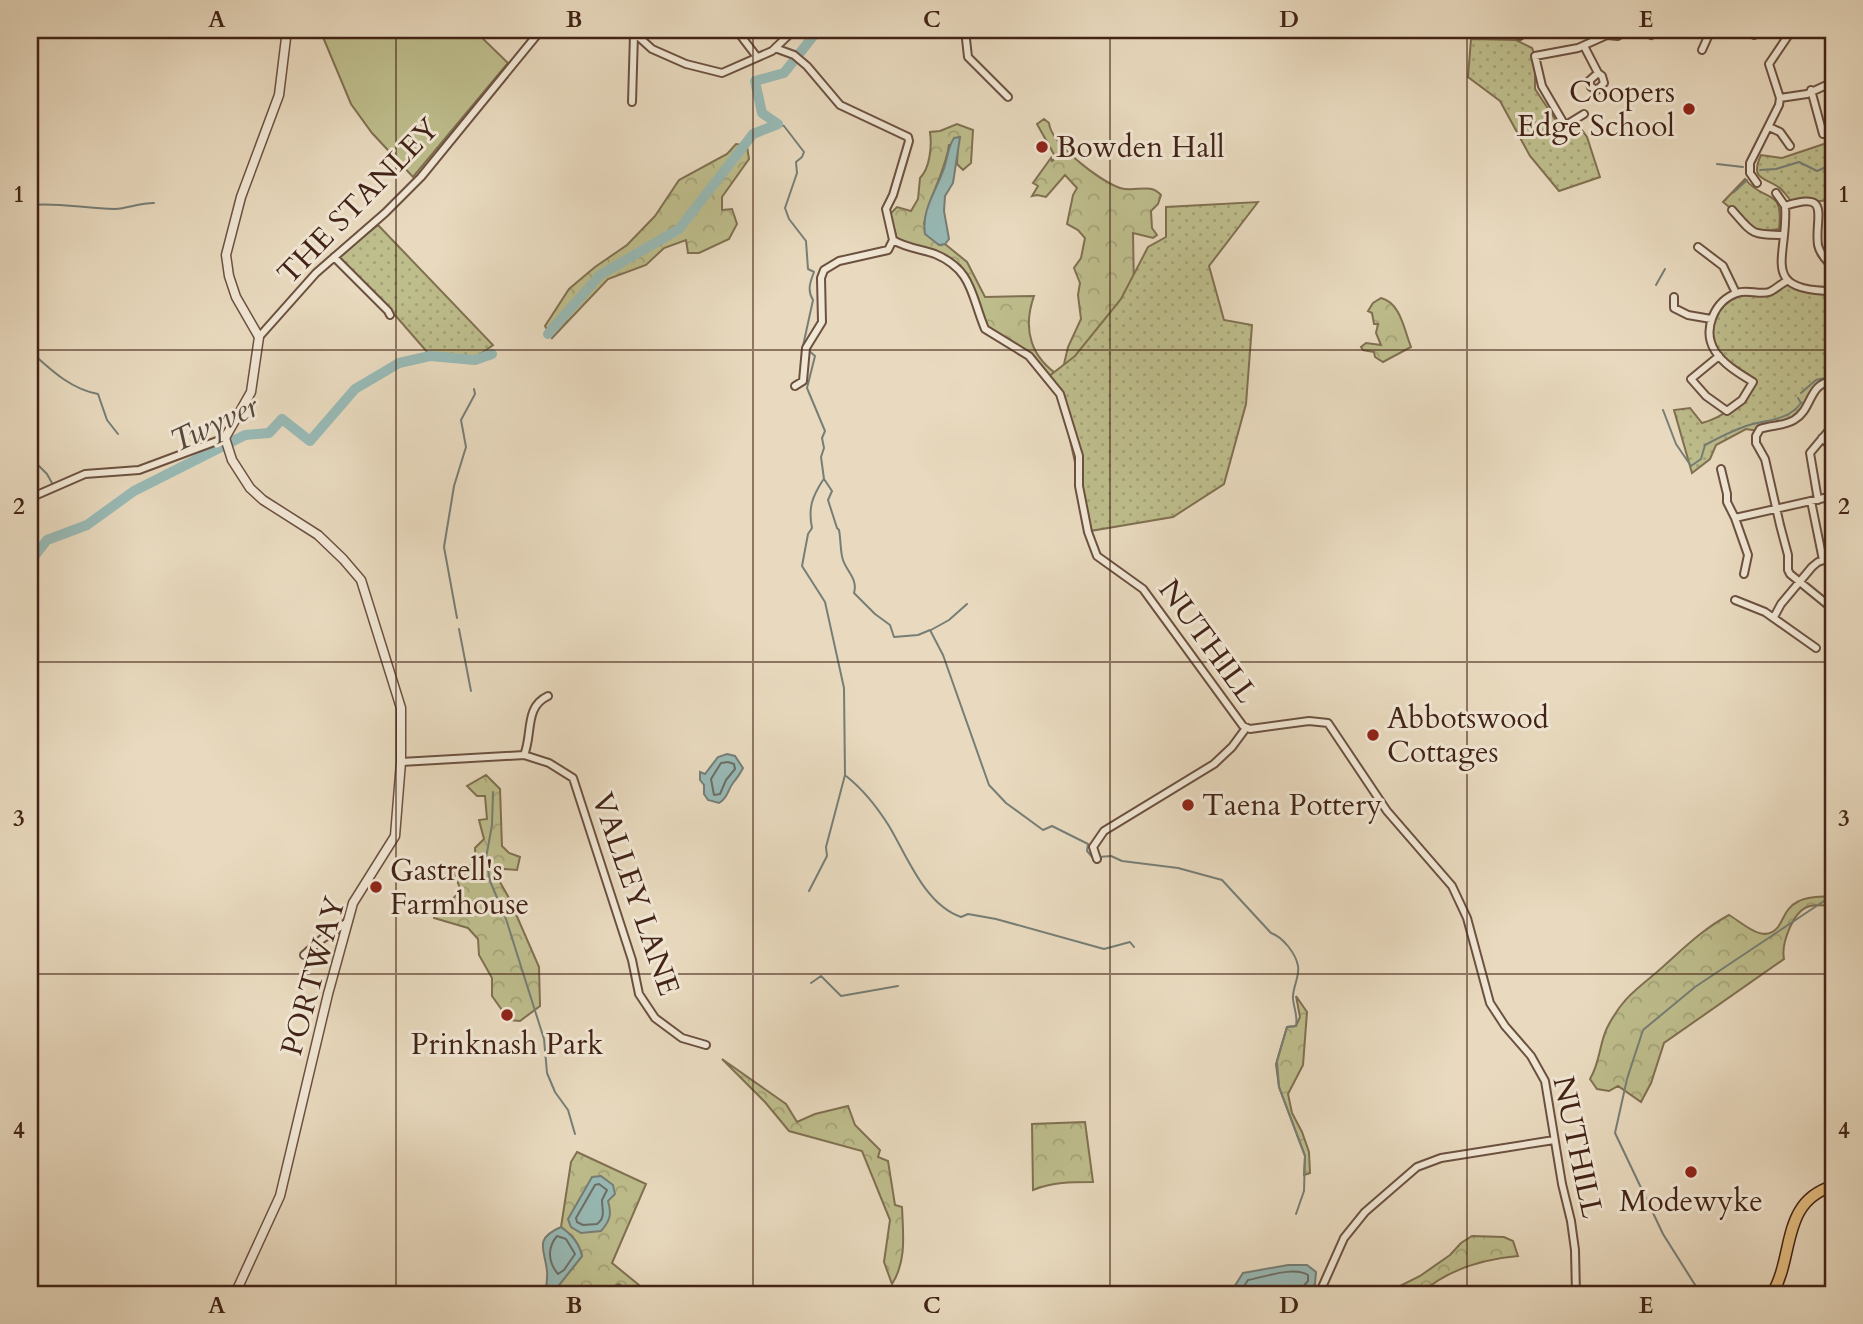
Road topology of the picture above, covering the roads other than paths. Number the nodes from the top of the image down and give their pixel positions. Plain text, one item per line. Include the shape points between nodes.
1 (285, 30) edge
2 (541, 30) edge
3 (794, 30) edge
4 (965, 30) edge
5 (1624, 30) edge
6 (1639, 30) edge
7 (1654, 30) edge
8 (1711, 30) edge
9 (1745, 30) edge
10 (1792, 30) edge
11 (1823, 30) edge
12 (632, 32) edge
13 (738, 32) dead end
14 (1754, 35) dead end
15 (1833, 37) edge
16 (1584, 46) junction
17 (775, 48) junction
18 (1702, 50) dead end
19 (757, 57) junction
20 (1598, 73) dead end
21 (1833, 82) edge
22 (1811, 90) junction
23 (1009, 97) dead end
24 (1780, 98) junction
25 (632, 102) dead end
26 (1826, 113) dead end
27 (1584, 114) dead end
28 (1816, 114) junction
29 (1769, 127) junction
30 (1823, 134) dead end
31 (1790, 146) dead end
32 (1757, 183) dead end
33 (1776, 193) dead end
34 (1785, 206) junction
35 (1732, 210) dead end
36 (1783, 235) junction
37 (893, 240) junction
38 (1708, 244) dead end
39 (334, 257) junction
40 (1833, 268) edge
41 (1787, 281) junction
42 (1833, 290) edge
43 (1736, 293) junction
44 (1674, 297) dead end
45 (390, 315) dead end
46 (1711, 319) junction
47 (259, 337) junction
48 (1719, 356) junction
49 (1833, 381) edge
50 (795, 386) dead end
51 (1831, 428) dead end
52 (1822, 438) junction
53 (226, 442) junction
54 (1833, 448) edge
55 (1721, 469) dead end
56 (1833, 496) edge
57 (30, 498) edge
58 (1815, 500) junction
59 (1776, 508) junction
60 (1735, 518) junction
61 (1833, 557) edge
62 (1823, 560) junction
63 (1744, 574) dead end
64 (1799, 582) junction
65 (1735, 600) dead end
66 (1833, 609) edge
67 (1774, 617) junction
68 (1816, 648) dead end
69 (548, 696) dead end
70 (1246, 728) junction
71 (524, 755) junction
72 (401, 762) junction
73 (1097, 859) dead end
74 (346, 923) junction
75 (304, 955) dead end
76 (706, 1045) dead end
77 (1554, 1140) junction
78 (1833, 1186) edge
79 (235, 1294) edge
80 (1319, 1294) edge
81 (1576, 1294) edge
82 (1772, 1294) edge

1 - 47 street via 279,95 226,255 236,297
2 - 39 street, THE STANLEY via 421,177
3 - 17 street
4 - 23 street via 968,57
5 - 16 street
6 - 7 street via 1651,35
8 - 18 street
9 - 14 street
10 - 24 street via 1769,64
11 - 15 street
12 - 19 street via 652,49 711,72 726,73
12 - 25 street
13 - 19 street
16 - 20 street
16 - 27 street via 1535,55 1542,86 1563,122 1570,125
17 - 19 street
17 - 37 street via 807,66 840,105 908,137 886,209
21 - 22 street
22 - 24 street
22 - 28 street
24 - 29 street
26 - 28 street
28 - 30 street
29 - 31 street via 1780,132
29 - 32 street via 1750,163
33 - 34 street
34 - 36 street
34 - 40 street via 1805,200 1818,207 1818,241
35 - 36 street via 1751,232
36 - 41 street via 1782,265
37 - 50 street via 888,250 839,261 824,270 822,321 806,348 803,381
37 - 70 street, NUTHILL via 957,267 970,284 985,329 1029,356 1060,394 1079,456 1079,486 1093,549 1143,589
38 - 43 street via 1700,249 1723,266
39 - 45 street
39 - 47 street, THE STANLEY
41 - 42 street via 1812,291
41 - 43 street via 1767,293
43 - 46 street
44 - 46 street via 1674,308
46 - 48 street via 1711,338
47 - 53 street via 251,392
48 - 48 street via 1753,382 1742,400 1727,411 1691,379
49 - 59 street via 1815,388 1797,418 1758,431 1756,443 1765,460
51 - 52 street
52 - 54 street
52 - 58 street via 1810,453
53 - 57 street via 139,470 85,474
53 - 72 street, PORTWAY via 250,488 318,536 361,580 401,708
55 - 60 street
56 - 58 street
58 - 59 street
58 - 62 street
59 - 60 street
59 - 64 street via 1788,570
60 - 63 street via 1748,555
61 - 62 street
62 - 64 street
64 - 66 street
64 - 67 street
65 - 67 street
67 - 68 street
69 - 71 street via 534,707
70 - 73 street via 1214,764 1104,831 1093,847
70 - 77 street, NUTHILL via 1328,723 1387,811 1452,886 1467,918 1490,1003 1541,1070
71 - 72 street, VALLEY LANE
71 - 76 street, VALLEY LANE via 550,763 573,778 639,993 655,1018 682,1038
72 - 74 street, PORTWAY via 395,836 353,903
74 - 75 street
74 - 79 street, PORTWAY via 280,1196
77 - 80 street via 1441,1158 1417,1167 1365,1212 1344,1238
77 - 81 street, NUTHILL via 1571,1221
78 - 82 main road via 1801,1208

